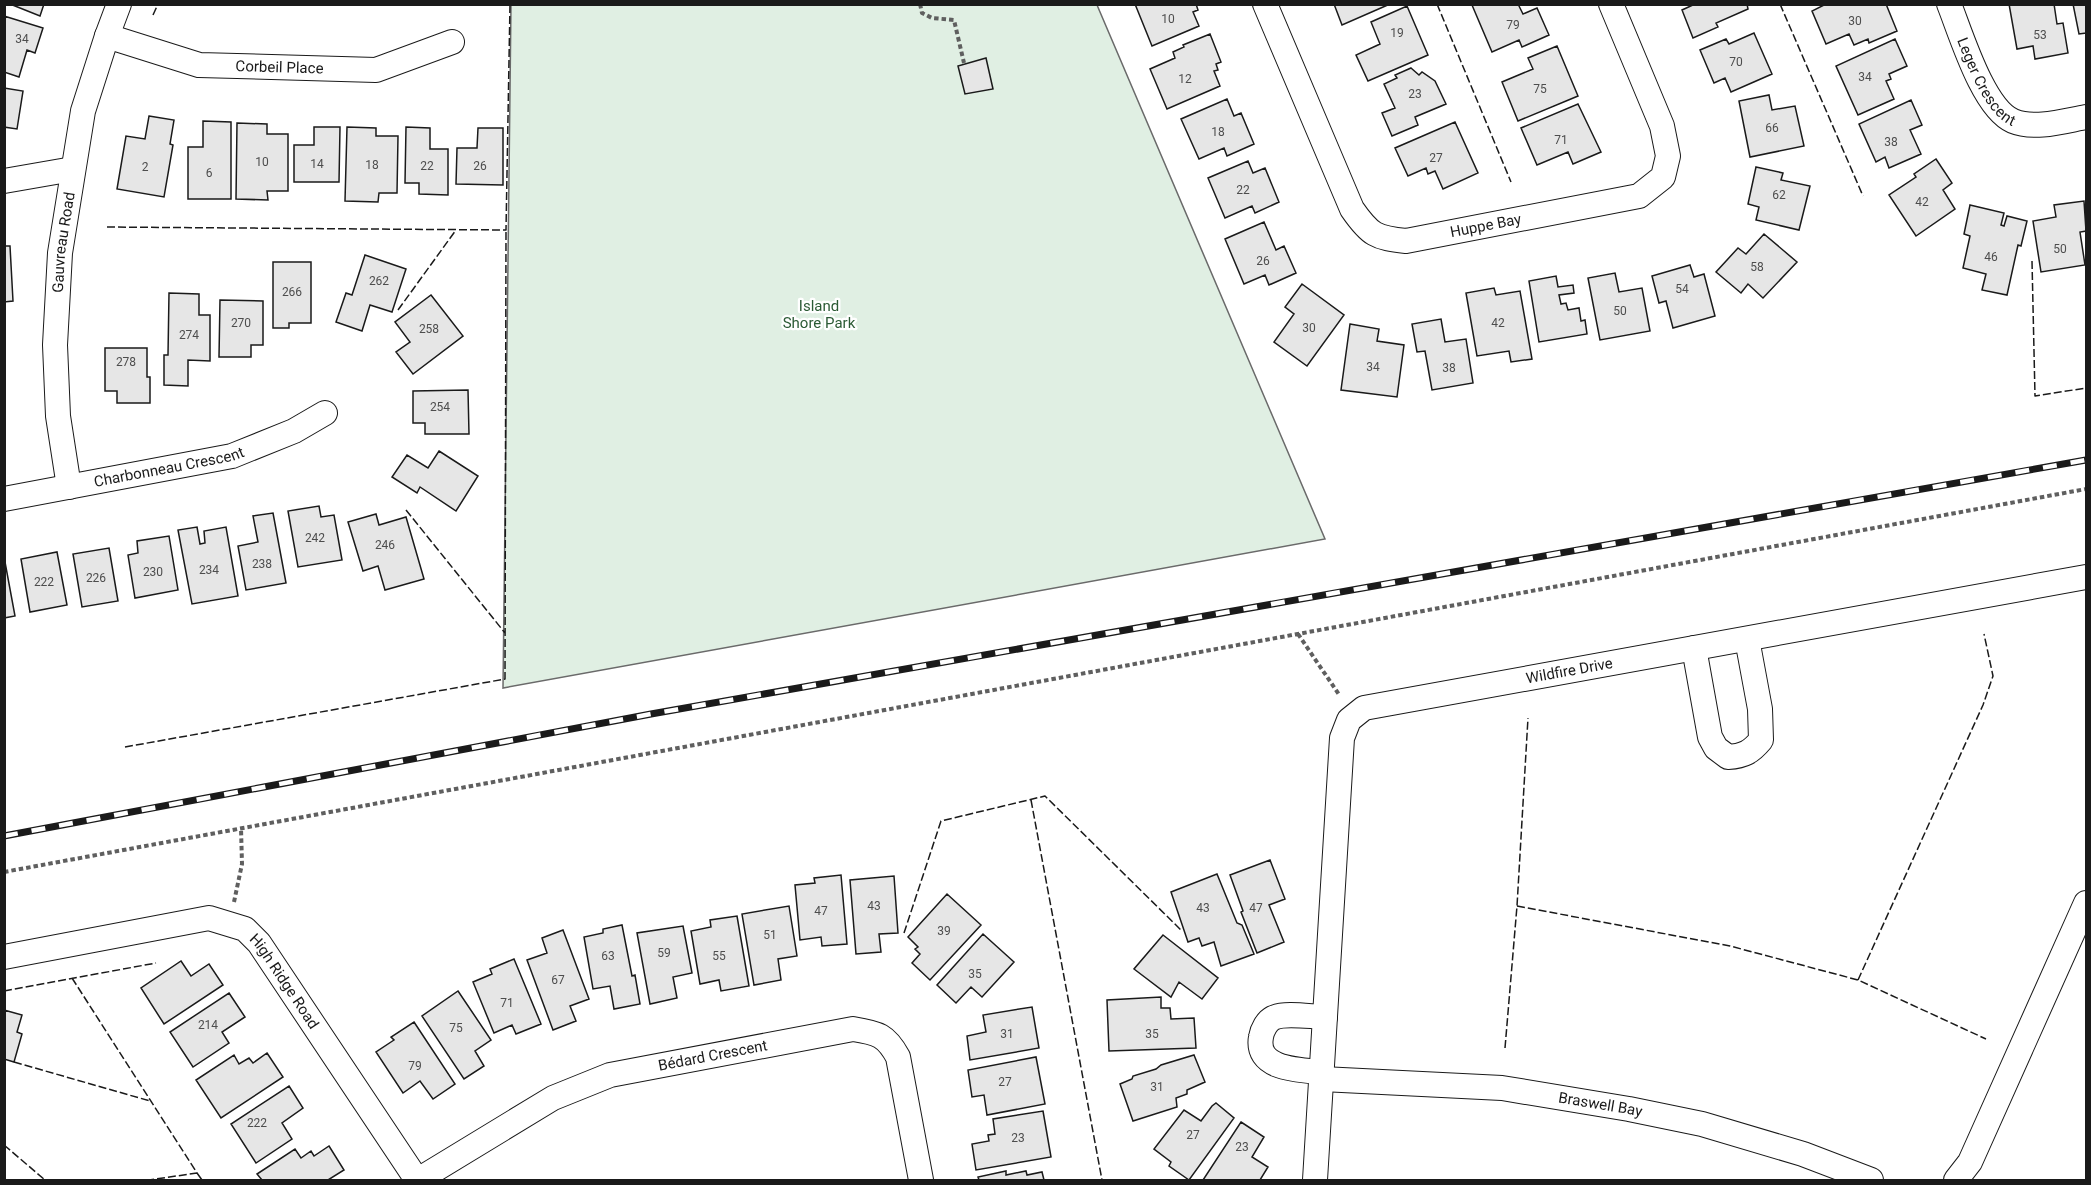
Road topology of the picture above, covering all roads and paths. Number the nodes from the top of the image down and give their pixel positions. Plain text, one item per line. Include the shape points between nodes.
1 (119, 4) edge
2 (920, 4) edge
3 (1265, 4) edge
4 (1611, 4) edge
5 (1949, 4) edge
6 (107, 36) junction
7 (452, 42) dead end
8 (964, 63) dead end
9 (2086, 117) edge
10 (73, 169) junction
11 (4, 181) edge
12 (325, 413) dead end
13 (69, 487) junction
14 (2086, 489) edge
15 (4, 499) edge
16 (2086, 577) edge
17 (1298, 634) junction
18 (1747, 639) junction
19 (1694, 648) junction
20 (1354, 717) junction
21 (241, 828) junction
22 (4, 872) edge
23 (2086, 903) edge
24 (230, 924) junction
25 (4, 957) edge
26 (1325, 1017) junction
27 (1322, 1076) junction
28 (417, 1180) edge
29 (921, 1180) edge
30 (1315, 1180) edge
31 (1871, 1180) edge
32 (1956, 1180) edge

1 - 6 street, Gauvreau Road
2 - 8 path via 922,13 932,18 954,20
3 - 4 street, Huppe Bay via 1352,209 1365,227 1383,239 1406,241 1639,196 1663,177 1668,156 1662,126
5 - 9 street, Leger Crescent via 1987,95 2000,113 2014,122 2035,124
6 - 7 street, Corbeil Place via 199,65 376,70
6 - 10 street, Gauvreau Road via 83,111
10 - 11 street
10 - 13 street, Gauvreau Road via 60,253 55,345 58,416
12 - 13 street, Charbonneau Crescent via 294,431 232,456
13 - 15 street, Charbonneau Crescent
14 - 17 path
16 - 18 street, Wildfire Drive
17 - 20 path
17 - 21 path
18 - 19 street, Wildfire Drive
18 - 19 street via 1760,710 1761,740 1741,756 1728,757 1710,737
19 - 20 street, Wildfire Drive via 1364,708
20 - 26 street via 1342,738
21 - 22 path
21 - 24 path via 242,864
23 - 32 street via 1970,1162
24 - 25 street, High Ridge Road via 208,918
24 - 28 street, High Ridge Road via 245,929 259,943
26 - 27 street
26 - 27 street via 1273,1018 1264,1027 1260,1040 1271,1062
27 - 30 street
27 - 31 street, Braswell Bay via 1502,1088 1629,1108 1702,1124 1803,1154
28 - 29 street, Bédard Crescent via 553,1098 610,1074 853,1029 890,1041 898,1057

